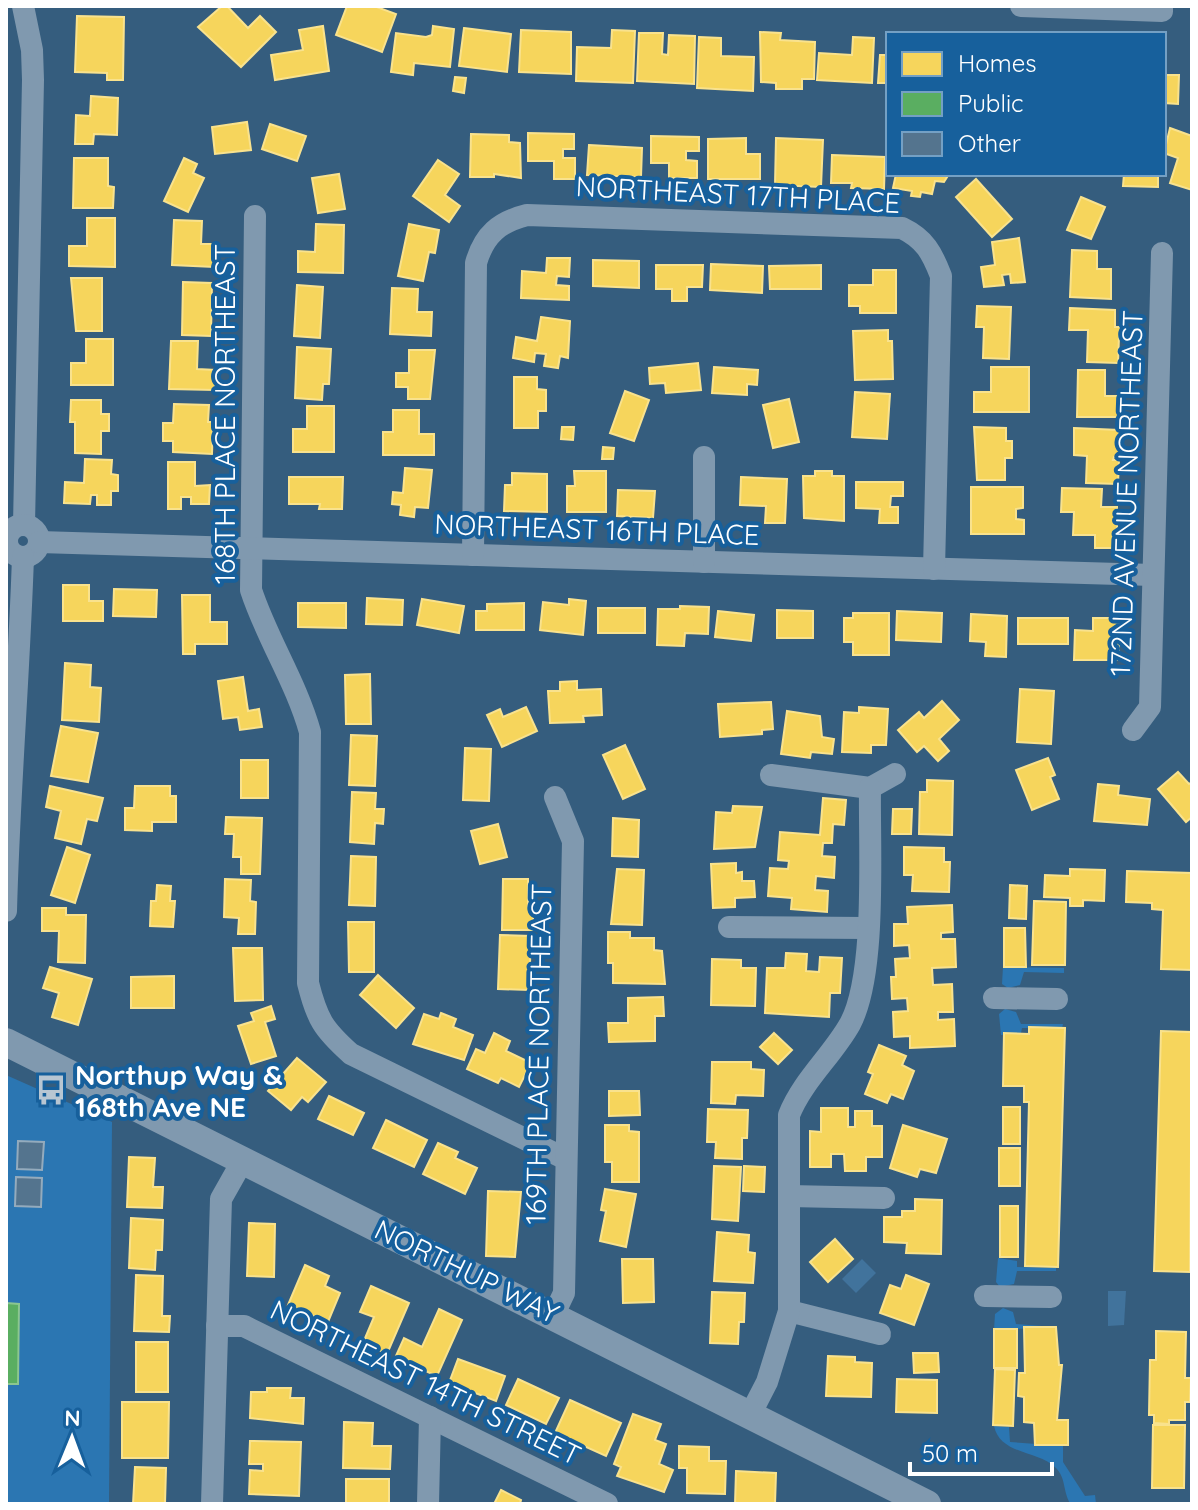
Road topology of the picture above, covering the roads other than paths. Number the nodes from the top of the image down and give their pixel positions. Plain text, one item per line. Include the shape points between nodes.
1 (23, 6) edge
2 (1021, 6) edge
3 (1162, 9) edge
4 (255, 216) dead end
5 (1162, 253) dead end
6 (704, 457) dead end
7 (20, 541) edge
8 (251, 548) junction
9 (473, 555) junction
10 (704, 562) junction
11 (934, 569) junction
12 (1153, 575) junction
13 (1133, 730) dead end
14 (895, 774) dead end
15 (771, 775) dead end
16 (870, 788) junction
17 (555, 797) dead end
18 (6, 911) edge
19 (729, 927) dead end
20 (866, 928) junction
21 (994, 998) dead end
22 (1057, 999) dead end
23 (6, 1042) edge
24 (566, 1159) junction
25 (243, 1160) junction
26 (789, 1196) junction
27 (884, 1198) dead end
28 (985, 1296) dead end
29 (1051, 1297) dead end
30 (789, 1311) junction
31 (554, 1314) junction
32 (217, 1326) junction
33 (880, 1334) dead end
34 (751, 1413) junction
35 (430, 1417) junction
36 (212, 1504) edge
37 (428, 1504) edge
38 (607, 1504) edge
39 (927, 1504) edge

1 - 7 street via 33,80
2 - 3 street
4 - 8 street, 168TH PLACE NORTHEAST
5 - 12 street, 172ND AVENUE NORTHEAST
6 - 10 street
7 - 8 street, NORTHEAST 16TH PLACE
7 - 18 street via 19,686 11,751
8 - 9 street, NORTHEAST 16TH PLACE
8 - 24 street, 168TH PLACE NORTHEAST via 251,590 262,626 310,732 308,983 324,1030 351,1054
9 - 10 street, NORTHEAST 16TH PLACE
9 - 11 street, NORTHEAST 17TH PLACE via 476,263 493,229 527,215 902,228 917,235 929,247 941,276
10 - 11 street, NORTHEAST 16TH PLACE
11 - 12 street, NORTHEAST 16TH PLACE
12 - 13 street, 172ND AVENUE NORTHEAST via 1150,707
14 - 16 street
15 - 16 street
16 - 20 street
17 - 24 street, 169TH PLACE NORTHEAST via 573,841
19 - 20 street
20 - 26 street via 860,997 850,1023 796,1097 789,1115
21 - 22 street
23 - 25 street, NORTHUP WAY
24 - 31 street, 169TH PLACE NORTHEAST via 564,1293
25 - 31 street, NORTHUP WAY
25 - 32 street via 221,1199
26 - 27 street
26 - 30 street
28 - 29 street
30 - 33 street
30 - 34 street via 767,1382
31 - 34 street, NORTHUP WAY
32 - 35 street, NORTHEAST 14TH STREET via 244,1326
32 - 36 street
34 - 39 street, NORTHUP WAY
35 - 37 street
35 - 38 street, NORTHEAST 14TH STREET

